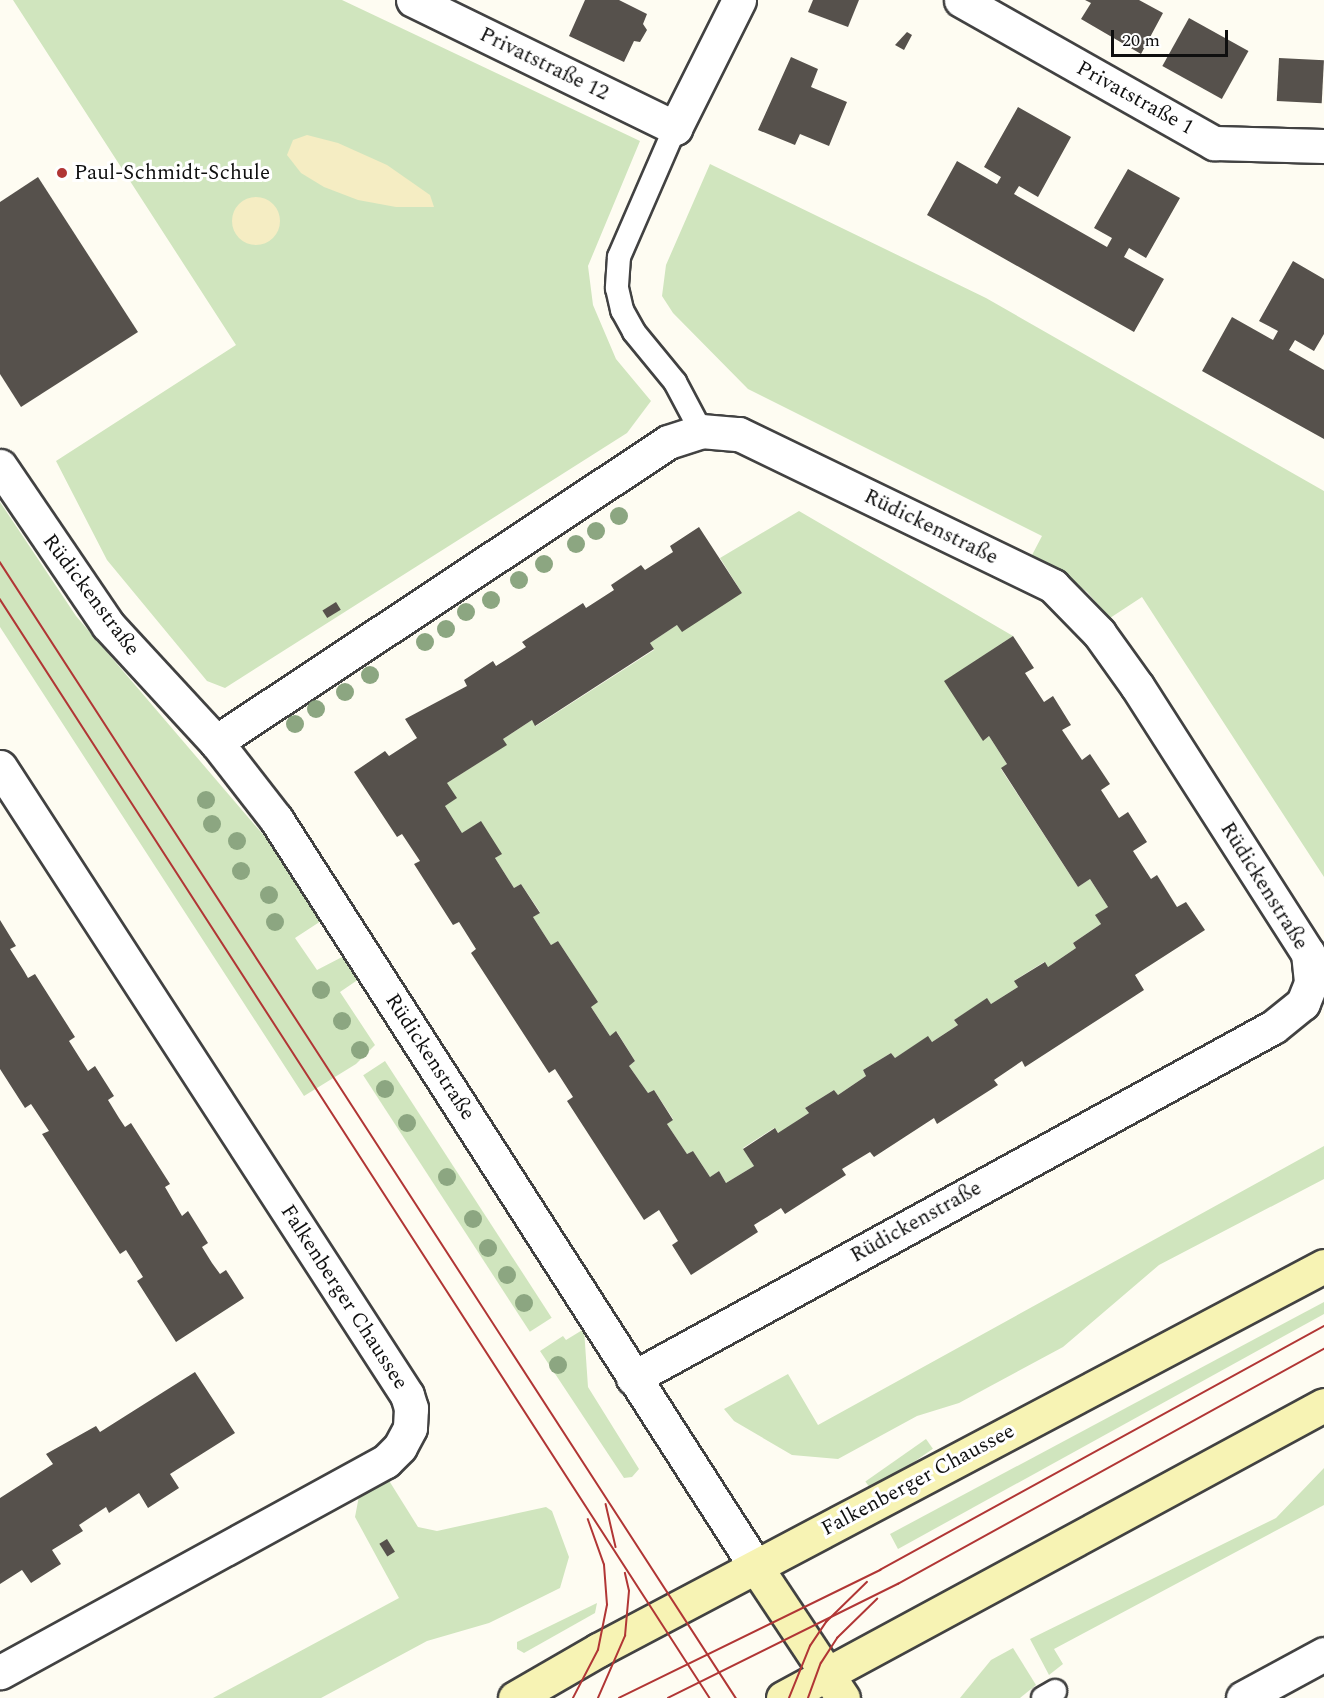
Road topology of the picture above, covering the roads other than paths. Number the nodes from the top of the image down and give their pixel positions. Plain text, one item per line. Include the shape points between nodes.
1 (413, 0) edge
2 (739, 0) edge
3 (961, 0) edge
4 (671, 138) junction
5 (1324, 146) edge
6 (701, 431) junction
7 (0, 466) edge
8 (216, 742) junction
9 (0, 767) edge
10 (1324, 1266) edge
11 (633, 1378) junction
12 (1324, 1405) edge
13 (756, 1567) junction
14 (1324, 1654) edge
15 (0, 1671) edge
16 (835, 1686) edge
17 (515, 1698) edge
18 (783, 1698) edge
19 (1243, 1698) edge

1 - 4 street, Privatstraße 12
2 - 4 street
3 - 5 street, Privatstraße 1 via 1214,142
4 - 6 lane via 619,257 617,288 622,310 634,332 675,382
6 - 8 street, Rüdickenstraße via 668,442
6 - 11 street, Rüdickenstraße via 739,434 1053,586 1099,633 1137,686 1308,953 1311,983 1303,1003 1273,1026
7 - 8 street, Rüdickenstraße via 108,625
8 - 11 street, Rüdickenstraße via 276,819
9 - 15 street, Falkenberger Chaussee via 408,1395 411,1408 410,1428 400,1447 386,1461
10 - 13 main road, Falkenberger Chaussee
11 - 13 street, Rüdickenstraße
12 - 16 main road
13 - 16 main road
13 - 17 main road, Falkenberger Chaussee
14 - 19 street
16 - 18 main road

